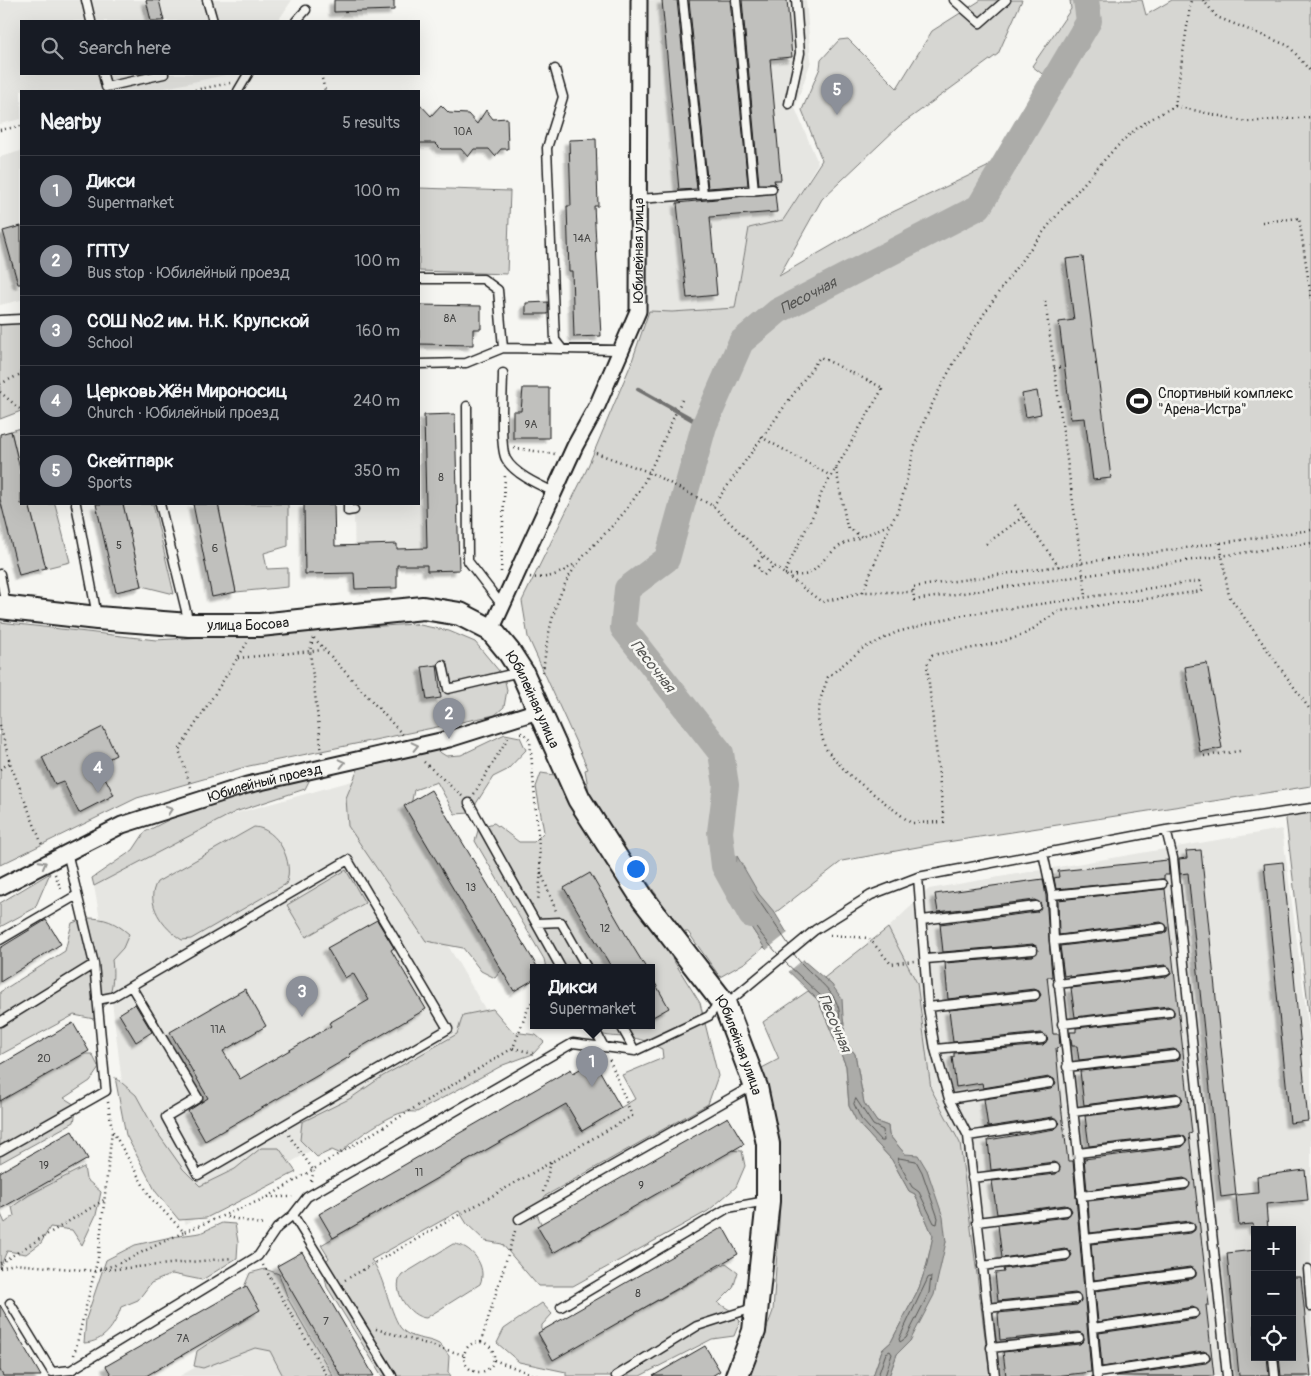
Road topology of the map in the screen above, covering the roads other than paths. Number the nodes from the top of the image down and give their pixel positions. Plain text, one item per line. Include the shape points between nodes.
1 (86, 0) edge
2 (207, 0) edge
3 (639, 0) edge
4 (683, 0) edge
5 (736, 0) edge
6 (796, 0) edge
7 (954, 0) edge
8 (1006, 0) edge
9 (306, 10) dead end
10 (91, 20) edge
11 (213, 20) edge
12 (297, 20) edge
13 (555, 69) dead end
14 (103, 75) edge
15 (160, 75) edge
16 (247, 75) edge
17 (238, 90) edge
18 (788, 104) dead end
19 (772, 190) dead end
20 (754, 191) junction
21 (703, 194) junction
22 (639, 198) junction
23 (420, 279) edge
24 (20, 319) edge
25 (0, 320) edge
26 (503, 348) junction
27 (562, 349) junction
28 (620, 350) junction
29 (420, 364) edge
30 (503, 373) dead end
31 (467, 406) dead end
32 (554, 492) junction
33 (76, 505) edge
34 (160, 505) edge
35 (348, 505) edge
36 (354, 510) dead end
37 (0, 574) edge
38 (501, 604) junction
39 (3, 607) edge
40 (97, 618) junction
41 (189, 626) junction
42 (491, 630) junction
43 (443, 665) dead end
44 (532, 675) junction
45 (541, 710) junction
46 (469, 803) road end
47 (1311, 808) edge
48 (1166, 830) junction
49 (67, 852) junction
50 (1043, 853) junction
51 (918, 877) junction
52 (1162, 884) dead end
53 (0, 887) edge
54 (77, 894) junction
55 (1052, 895) junction
56 (1036, 906) dead end
57 (922, 920) junction
58 (536, 923) junction
59 (1162, 928) dead end
60 (0, 940) edge
61 (1054, 941) junction
62 (1033, 950) dead end
63 (926, 959) junction
64 (94, 964) junction
65 (559, 964) edge
66 (585, 964) edge
67 (1166, 971) dead end
68 (1058, 984) junction
69 (132, 986) junction
70 (1035, 995) dead end
71 (97, 1000) junction
72 (723, 1002) junction
73 (928, 1007) junction
74 (1169, 1012) dead end
75 (0, 1022) edge
76 (1062, 1024) junction
77 (595, 1029) edge
78 (623, 1029) edge
79 (1042, 1039) dead end
80 (604, 1047) junction
81 (935, 1049) junction
82 (635, 1051) junction
83 (1175, 1055) dead end
84 (1067, 1067) junction
85 (1050, 1082) dead end
86 (756, 1087) junction
87 (949, 1099) junction
88 (1177, 1099) dead end
89 (1073, 1112) junction
90 (1054, 1123) dead end
91 (968, 1136) junction
92 (1181, 1141) dead end
93 (0, 1151) edge
94 (1078, 1153) junction
95 (1055, 1168) dead end
96 (972, 1178) junction
97 (1185, 1184) dead end
98 (1081, 1196) junction
99 (768, 1201) junction
100 (1066, 1211) dead end
101 (293, 1214) junction
102 (519, 1219) road end
103 (977, 1222) junction
104 (1190, 1227) dead end
105 (1085, 1239) junction
106 (1066, 1255) dead end
107 (982, 1266) junction
108 (1308, 1268) dead end
109 (1191, 1273) dead end
110 (1089, 1286) junction
111 (1076, 1299) dead end
112 (10, 1302) dead end
113 (561, 1306) dead end
114 (757, 1307) junction
115 (1311, 1307) edge
116 (987, 1308) junction
117 (1194, 1313) dead end
118 (1093, 1328) junction
119 (1079, 1338) dead end
120 (991, 1348) junction
121 (1205, 1357) dead end
122 (1273, 1361) edge
123 (1097, 1374) edge
124 (392, 1376) edge
125 (616, 1376) edge
126 (737, 1376) edge
127 (994, 1376) edge
128 (1228, 1376) edge
129 (1275, 1376) edge

1 - 10 lane
2 - 11 lane
3 - 22 street, Юбилейная улица
4 - 21 lane
5 - 20 lane
6 - 18 lane via 800,52
7 - 8 lane via 980,23
9 - 12 lane
13 - 27 lane via 563,97 547,148 555,340
14 - 15 lane via 106,87
16 - 17 lane
19 - 20 lane
20 - 21 lane
21 - 22 lane
22 - 28 street, Юбилейная улица via 638,311
23 - 26 lane via 483,279 498,290
24 - 25 lane
26 - 27 lane
26 - 29 lane via 466,363
27 - 28 lane
28 - 32 street, Юбилейная улица via 597,406
30 - 32 lane via 502,446 506,459 515,469
31 - 38 lane via 468,561
32 - 38 street, Юбилейная улица via 508,576
33 - 40 lane
34 - 41 lane
35 - 36 lane via 348,510
37 - 39 lane
38 - 42 street, Юбилейная улица
39 - 40 street, улица Босова
40 - 41 street, улица Босова
41 - 42 street, улица Босова via 260,625 423,608 460,614
42 - 44 street, Юбилейная улица
43 - 44 lane via 448,689
44 - 45 street, Юбилейная улица
49 -> 45 street, Юбилейный проезд via 122,825 247,785 448,739
45 - 72 street, Юбилейная улица via 579,799 643,899
46 - 58 lane
47 - 48 lane
48 - 50 lane
48 - 128 lane via 1173,858
53 -> 49 street, Юбилейный проезд
49 - 54 lane
50 - 51 lane
50 - 55 lane
51 - 57 lane
51 - 72 lane via 872,895 815,930 760,977
52 - 55 lane
54 - 60 lane
54 - 64 lane
55 - 61 lane
56 - 57 lane
57 - 63 lane
58 - 65 lane
58 - 66 lane via 561,922
59 - 61 lane
61 - 68 lane
62 - 63 lane
63 - 73 lane
64 - 71 lane
64 - 75 lane
67 - 68 lane
68 - 76 lane
69 - 69 lane via 348,860 448,1029 198,1175 166,1117 198,1098
69 - 71 lane via 112,997
70 - 73 lane
71 - 93 lane via 106,1092
72 - 82 lane via 709,1016
72 - 86 street, Юбилейная улица
73 - 81 lane
74 - 76 lane
76 - 84 lane
77 - 80 lane
78 - 82 lane
79 - 81 lane
80 - 82 lane
80 - 101 lane via 574,1043 307,1197
81 - 87 lane
83 - 84 lane
84 - 89 lane
85 - 87 lane
86 - 99 street, Юбилейная улица via 768,1144
86 - 102 lane via 743,1091
87 - 91 lane
88 - 89 lane
89 - 94 lane
90 - 91 lane
91 - 96 lane
92 - 94 lane
94 - 98 lane
95 - 96 lane
96 - 103 lane
97 - 98 lane
98 - 105 lane
99 - 113 lane via 728,1208
99 - 114 street, Юбилейная улица
100 - 103 lane
101 - 112 lane via 277,1228 258,1256 71,1370 52,1372
101 - 124 lane
103 - 107 lane
104 - 105 lane
105 - 110 lane
106 - 107 lane
107 - 116 lane
108 - 115 lane
109 - 110 lane
110 - 118 lane
111 - 116 lane
114 - 125 lane via 697,1326
114 - 126 street, Юбилейная улица via 754,1331
116 - 120 lane
117 - 118 lane
118 - 123 lane
119 - 120 lane
120 - 127 lane
121 - 123 lane
122 - 129 lane

